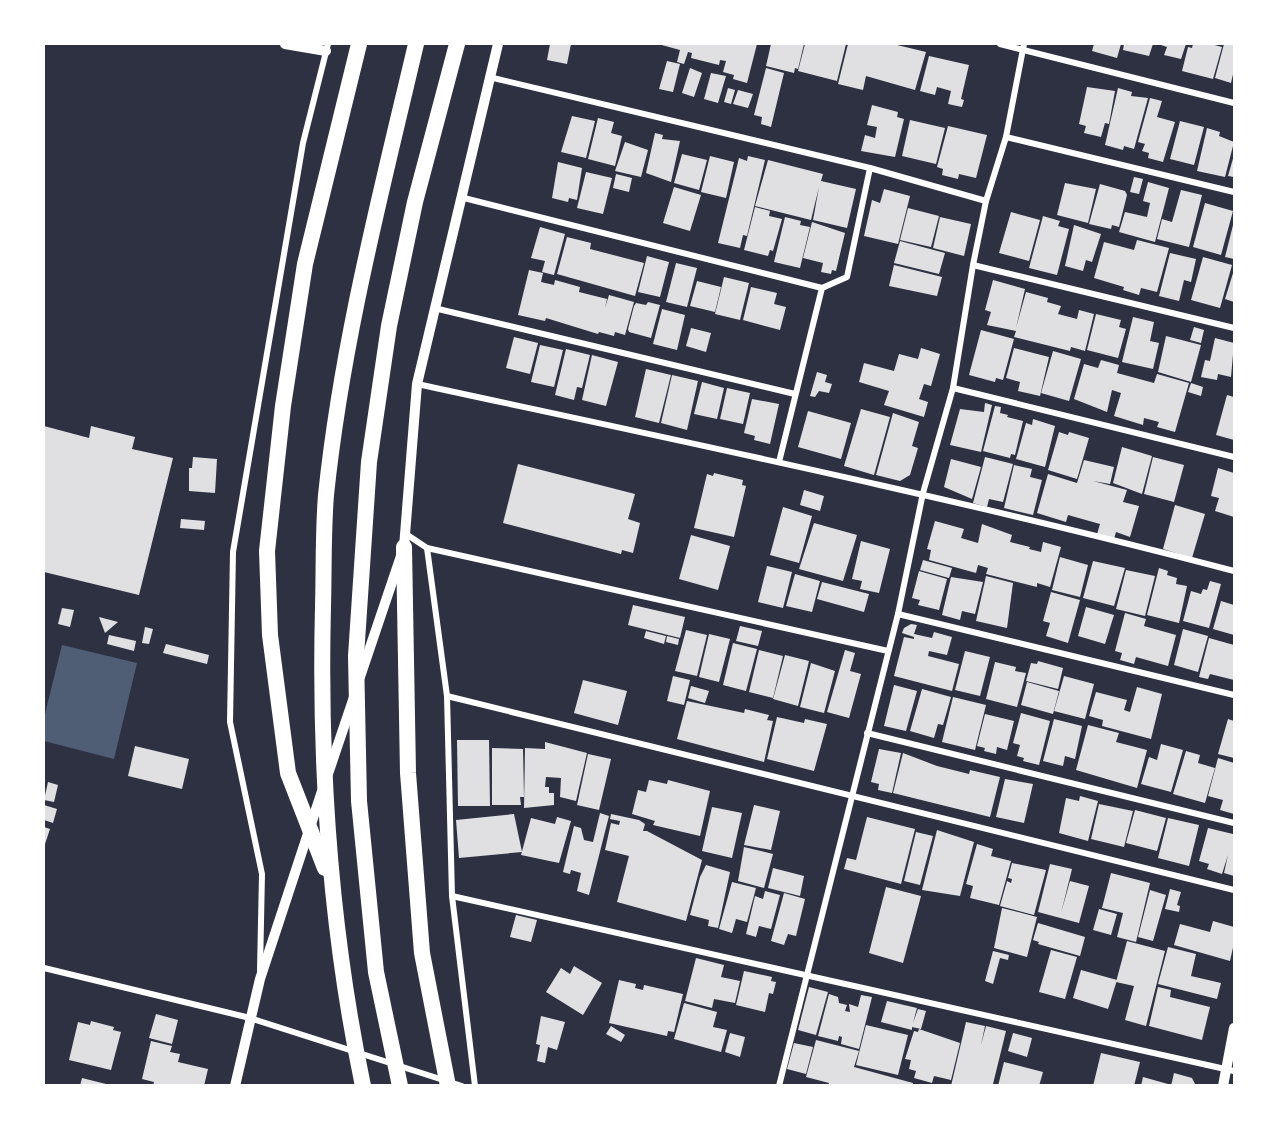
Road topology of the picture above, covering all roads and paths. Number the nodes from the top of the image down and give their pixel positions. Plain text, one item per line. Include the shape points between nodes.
1 (285, 44) edge
2 (359, 44) edge
3 (417, 44) edge
4 (457, 44) edge
5 (498, 44) edge
6 (1000, 44) edge
7 (1023, 46) edge
8 (327, 47) edge
9 (488, 76) junction
10 (1234, 103) edge
11 (1006, 137) junction
12 (870, 168) junction
13 (1234, 192) edge
14 (460, 197) junction
15 (986, 201) junction
16 (973, 265) junction
17 (822, 288) junction
18 (435, 308) junction
19 (1234, 328) edge
20 (417, 384) junction
21 (952, 388) junction
22 (795, 394) junction
23 (1234, 457) edge
24 (779, 462) junction
25 (923, 493) junction
26 (405, 540) junction
27 (427, 548) junction
28 (1234, 571) edge
29 (898, 614) junction
30 (888, 651) junction
31 (1234, 695) edge
32 (447, 696) junction
33 (867, 733) junction
34 (852, 795) junction
35 (1234, 823) edge
36 (331, 883) junction
37 (1234, 890) edge
38 (452, 896) junction
39 (44, 968) edge
40 (806, 974) junction
41 (260, 979) junction
42 (250, 1018) junction
43 (1234, 1028) edge
44 (1231, 1070) edge
45 (235, 1086) edge
46 (363, 1086) edge
47 (400, 1086) edge
48 (448, 1086) edge
49 (462, 1086) edge
50 (475, 1086) edge
51 (778, 1086) edge
52 (1223, 1086) edge

1 - 8 street
2 - 36 highway via 305,264 283,406 267,551 270,635 288,772
3 - 36 highway via 357,294 326,496 321,690
4 - 47 highway via 415,202 389,326 369,462 356,656 360,801 376,972
5 - 9 street
6 - 7 street
7 - 10 street
7 - 11 street
8 - 41 street via 303,143 233,552 230,722 262,874
9 - 12 street
9 - 14 street
11 - 13 street
11 - 15 street
12 - 15 street
12 - 17 street via 847,277
14 - 17 street
14 - 18 street
15 - 16 street
16 - 19 street
16 - 21 street
17 - 22 street
18 - 20 street
18 - 22 street
20 - 24 street
20 - 26 street
21 - 23 street
21 - 25 street
22 - 24 street
24 - 25 street
25 - 28 street
25 - 29 street
26 - 27 street
26 - 41 street
26 - 48 highway via 408,773 422,953
27 - 30 street
27 - 32 street
29 - 30 street
29 - 31 street
30 - 33 street
32 - 34 street
32 - 38 street
33 - 34 street
33 - 35 street
34 - 37 street
34 - 40 street
36 - 46 highway via 346,1005
38 - 40 street
38 - 50 street
39 - 42 street
40 - 44 street
40 - 51 street
41 - 42 street
42 - 45 street
42 - 49 street
43 - 44 street
44 - 52 street

